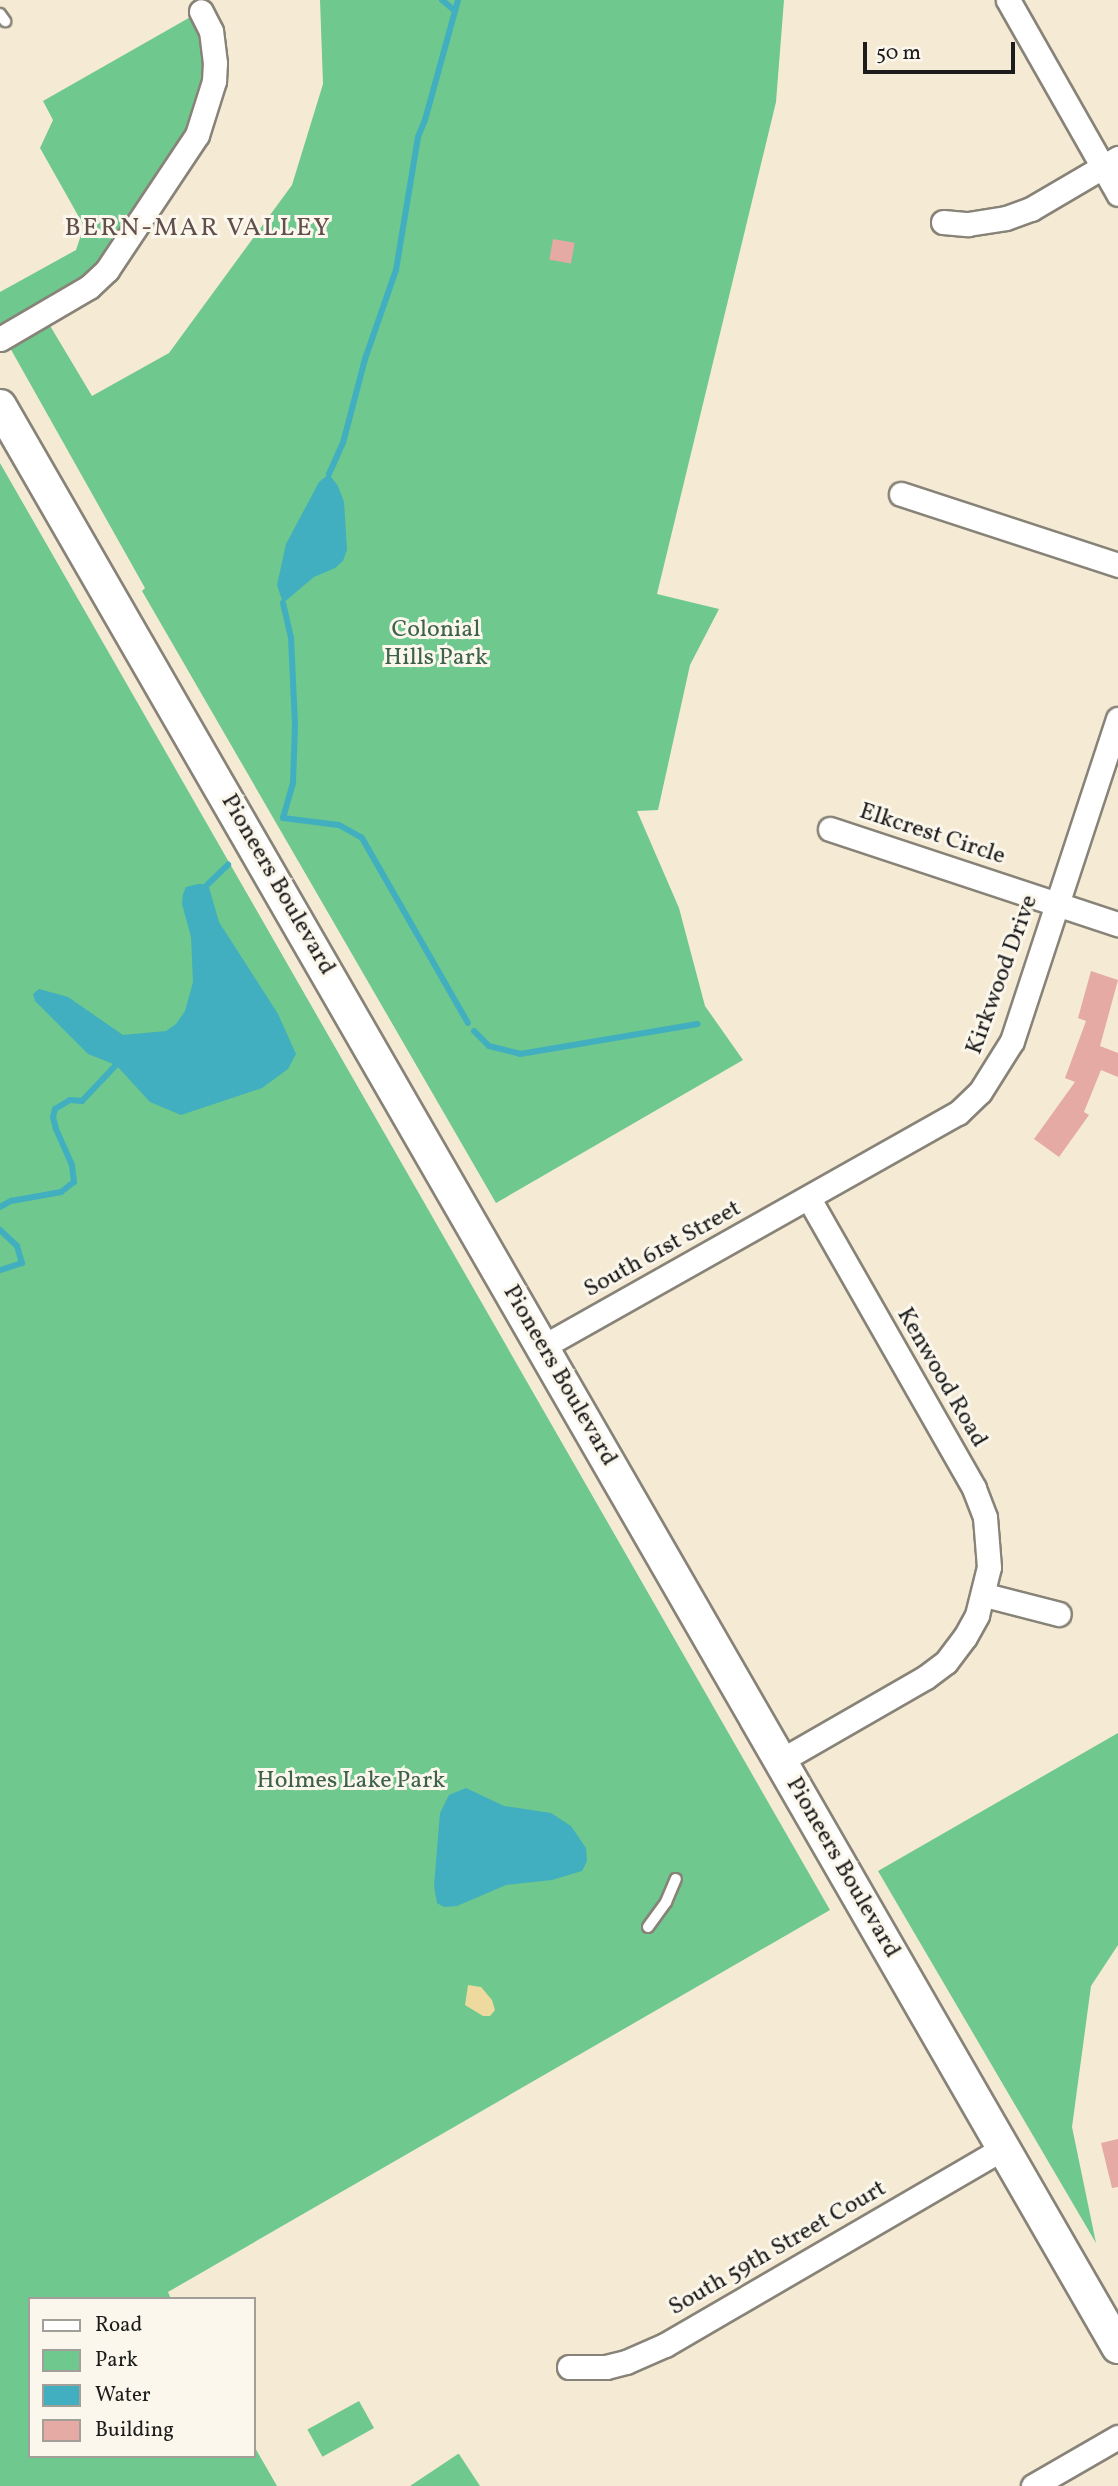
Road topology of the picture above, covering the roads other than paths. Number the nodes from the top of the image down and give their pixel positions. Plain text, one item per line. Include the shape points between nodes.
1 (1008, 0) edge
2 (201, 11) dead end
3 (1110, 162) edge
4 (1118, 194) edge
5 (943, 222) dead end
6 (0, 339) edge
7 (0, 406) edge
8 (901, 495) dead end
9 (1118, 565) edge
10 (1118, 719) edge
11 (830, 829) dead end
12 (1057, 904) junction
13 (1118, 924) edge
14 (809, 1199) junction
15 (542, 1347) junction
16 (985, 1595) junction
17 (1059, 1614) dead end
18 (780, 1761) junction
19 (676, 1879) dead end
20 (648, 1927) dead end
21 (1005, 2147) junction
22 (1118, 2347) edge
23 (569, 2367) dead end
24 (1118, 2437) edge
25 (1033, 2486) edge

1 - 3 street
2 - 6 street via 211,31 215,62 214,81 197,135 107,270 89,286
3 - 4 street
3 - 5 street via 1006,219
7 - 15 main road, Pioneers Boulevard
8 - 9 street
10 - 12 street, Kirkwood Drive
11 - 12 street, Elkcrest Circle
12 - 13 street, Elkcrest Circle
12 - 14 street, Kirkwood Drive via 1012,1041 980,1093 958,1113
14 - 15 street, South 61st Street
14 - 16 street, Kenwood Road via 974,1488 989,1542
15 - 18 main road, Pioneers Boulevard
16 - 17 street
16 - 18 street via 965,1637 926,1678
18 - 21 main road, Pioneers Boulevard
19 - 20 lane
21 - 22 main road, Pioneers Boulevard
21 - 23 street, South 59th Street Court via 665,2345 616,2365
24 - 25 street

